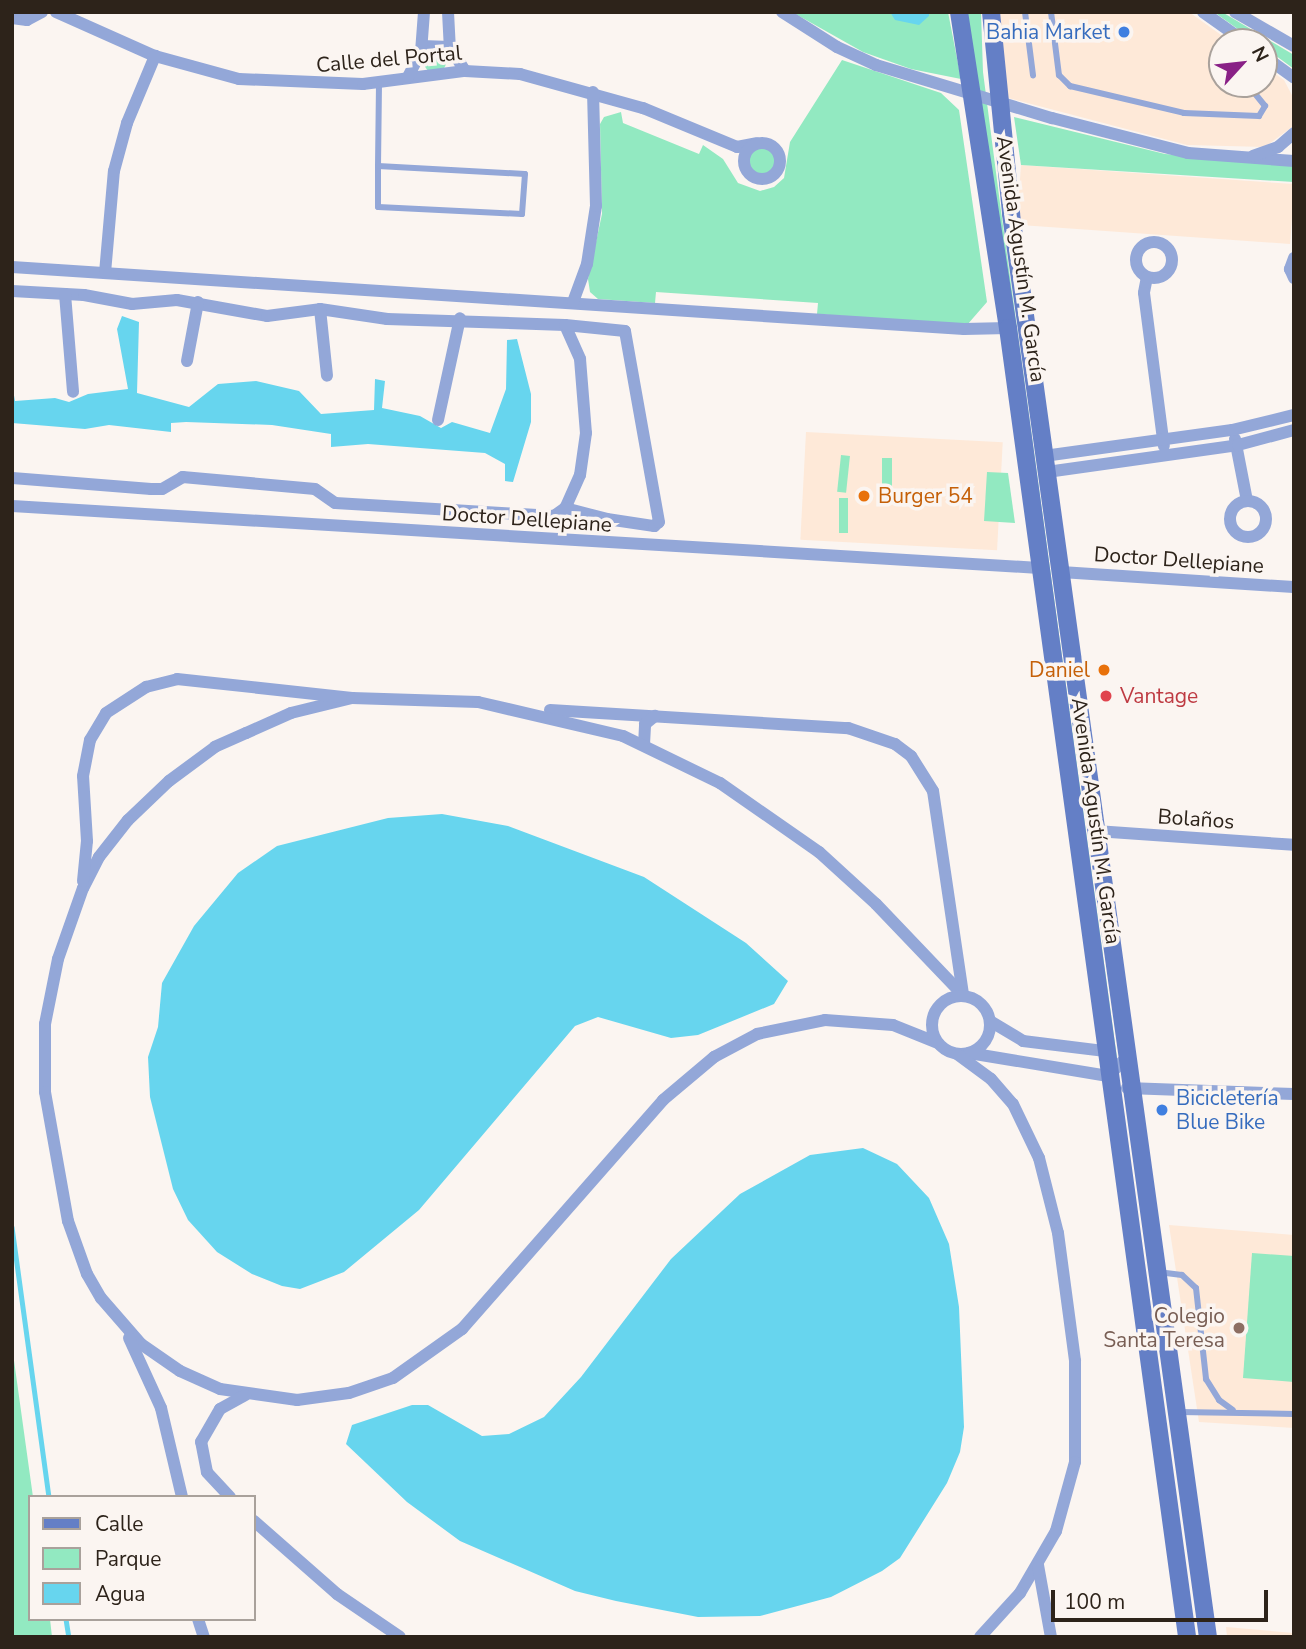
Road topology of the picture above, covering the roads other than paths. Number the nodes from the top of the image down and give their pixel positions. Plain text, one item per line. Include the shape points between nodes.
1 (42, 12) edge
2 (56, 12) edge
3 (424, 12) edge
4 (448, 12) edge
5 (782, 12) edge
6 (959, 12) edge
7 (991, 12) edge
8 (1025, 12) edge
9 (1051, 12) edge
10 (1203, 12) edge
11 (1235, 12) edge
12 (12, 18) edge
13 (1225, 28) edge
14 (422, 46) junction
15 (450, 47) junction
16 (1294, 47) edge
17 (155, 56) junction
18 (1278, 66) edge
19 (465, 71) junction
20 (1033, 75) dead end
21 (408, 77) junction
22 (1294, 78) edge
23 (379, 82) junction
24 (593, 92) junction
25 (1258, 98) edge
26 (1294, 132) edge
27 (725, 144) junction
28 (757, 144) junction
29 (1246, 158) junction
30 (1294, 161) edge
31 (378, 166) junction
32 (744, 166) junction
33 (1294, 258) edge
34 (12, 267) edge
35 (105, 274) junction
36 (1147, 277) dead end
37 (1294, 278) edge
38 (12, 291) edge
39 (65, 294) junction
40 (198, 302) junction
41 (573, 302) junction
42 (320, 309) junction
43 (460, 318) junction
44 (565, 325) junction
45 (1008, 328) junction
46 (187, 361) dead end
47 (327, 376) dead end
48 (73, 392) dead end
49 (1294, 415) edge
50 (438, 420) dead end
51 (1232, 430) junction
52 (1294, 430) edge
53 (1164, 439) junction
54 (1238, 445) junction
55 (1166, 456) junction
56 (1046, 464) junction
57 (12, 478) edge
58 (1247, 501) dead end
59 (12, 506) edge
60 (565, 508) junction
61 (1039, 568) junction
62 (1061, 572) junction
63 (1294, 587) edge
64 (278, 688) junction
65 (352, 698) junction
66 (515, 707) junction
67 (283, 716) junction
68 (655, 716) junction
69 (644, 745) junction
70 (86, 823) junction
71 (1096, 831) junction
72 (112, 838) junction
73 (1294, 845) edge
74 (82, 888) junction
75 (956, 946) junction
76 (928, 957) junction
77 (963, 995) junction
78 (990, 1021) junction
79 (937, 1043) junction
80 (1065, 1046) junction
81 (1105, 1051) junction
82 (963, 1054) junction
83 (1125, 1059) junction
84 (1064, 1069) junction
85 (1108, 1076) junction
86 (1130, 1086) junction
87 (1294, 1094) edge
88 (1111, 1099) junction
89 (1158, 1272) junction
90 (122, 1325) junction
91 (246, 1395) junction
92 (1233, 1410) junction
93 (1178, 1412) junction
94 (1294, 1414) edge
95 (176, 1459) junction
96 (202, 1459) junction
97 (182, 1495) edge
98 (229, 1495) edge
99 (256, 1523) edge
100 (1038, 1565) junction
101 (400, 1637) edge
102 (980, 1637) edge
103 (1051, 1637) edge
104 (1187, 1637) edge
105 (1208, 1637) edge

1 - 12 street via 27,20
2 - 17 street, Calle del Portal
3 - 14 street
4 - 15 street
5 - 29 street via 856,56 926,80 1162,148
6 - 45 main road, Avenida Agustín M. García
7 - 56 main road, Avenida Agustín M. García via 1010,201
8 - 20 lane
9 - 25 lane via 1059,75 1070,86 1184,113 1259,116 1265,106
10 - 13 street
11 - 16 street
14 - 15 street
14 - 21 street
15 - 19 street
17 - 23 street, Calle del Portal via 270,84
17 - 35 street via 127,123 114,171
18 - 22 street
19 - 21 street, Calle del Portal
19 - 24 street, Calle del Portal via 520,74
21 - 23 street, Calle del Portal
23 - 31 lane
24 - 27 street, Calle del Portal via 675,120
24 - 41 street via 596,206 587,264
26 - 29 street via 1278,148
27 - 28 street
27 - 32 street
28 - 32 street via 747,150
28 - 32 street via 769,144 778,153 778,170 763,180 751,176
29 - 30 street
31 - 31 lane via 378,207 522,214 525,174
33 - 37 street via 1290,269
34 - 35 street
35 - 41 street
36 - 53 street via 1144,293
38 - 39 street
39 - 40 street via 132,304
39 - 48 street
40 - 42 street via 267,316
40 - 46 street
41 - 45 street via 964,329
42 - 43 street via 373,318
42 - 47 street
43 - 44 street
43 - 50 street
44 - 60 street via 580,359 586,433 580,475
44 - 60 street via 625,331 659,522 654,526
45 - 61 main road, Avenida Agustín M. García
49 - 51 street
51 - 53 street
51 - 54 street
52 - 54 street
53 - 55 street
53 - 56 street
54 - 55 street
54 - 58 street
55 - 56 street
56 - 62 main road, Avenida Agustín M. García
57 - 60 street via 162,489 183,477 315,489 335,503 554,516
59 - 61 street, Doctor Dellepiane
61 - 81 main road, Avenida Agustín M. García
62 - 63 street, Doctor Dellepiane
62 - 71 main road, Avenida Agustín M. García
64 - 65 street
64 - 67 street via 288,704
64 - 70 street via 177,679 121,700 90,740 83,776
65 - 66 street via 434,698
65 - 67 street
66 - 68 street
66 - 69 street via 589,725
67 - 72 street via 192,762
68 - 69 street via 645,724
68 - 75 street via 848,728 895,744 911,756 933,791
69 - 76 street via 720,783 792,832 876,904
70 - 72 street via 96,836
70 - 74 street
71 - 73 street, Bolaños
71 - 83 main road, Avenida Agustín M. García
72 - 74 street
74 - 90 street via 58,958 45,1024 47,1122 61,1197 78,1252
75 - 76 street via 945,960
75 - 77 street
76 - 77 street
77 - 78 street via 981,1003
77 - 79 street via 944,1000 932,1015
78 - 80 street via 1023,1041
78 - 82 street via 987,1037
79 - 82 street
79 - 91 street via 893,1025 851,1020 801,1023 738,1043 683,1079 462,1329 430,1355 393,1378 349,1393 297,1400
80 - 81 street
80 - 84 street
81 - 85 main road, Avenida Agustín M. García
82 - 84 street
82 - 100 street via 1001,1090 1027,1129 1046,1183 1071,1310 1075,1462 1056,1531
83 - 85 street
83 - 86 main road, Avenida Agustín M. García
84 - 85 street
85 - 88 main road, Avenida Agustín M. García
86 - 87 street
86 - 88 street
86 - 89 main road, Avenida Agustín M. García
88 - 104 main road, Avenida Agustín M. García
89 - 92 lane via 1182,1275 1196,1288 1206,1379 1219,1400
89 - 93 main road, Avenida Agustín M. García
90 - 91 street via 180,1371
90 - 95 street via 157,1397
91 - 96 street via 234,1398 210,1421 201,1443
92 - 93 lane
92 - 94 lane
93 - 105 main road, Avenida Agustín M. García
95 - 96 street
95 - 97 street
96 - 98 street
99 - 101 street via 337,1594
100 - 102 street
100 - 103 street

